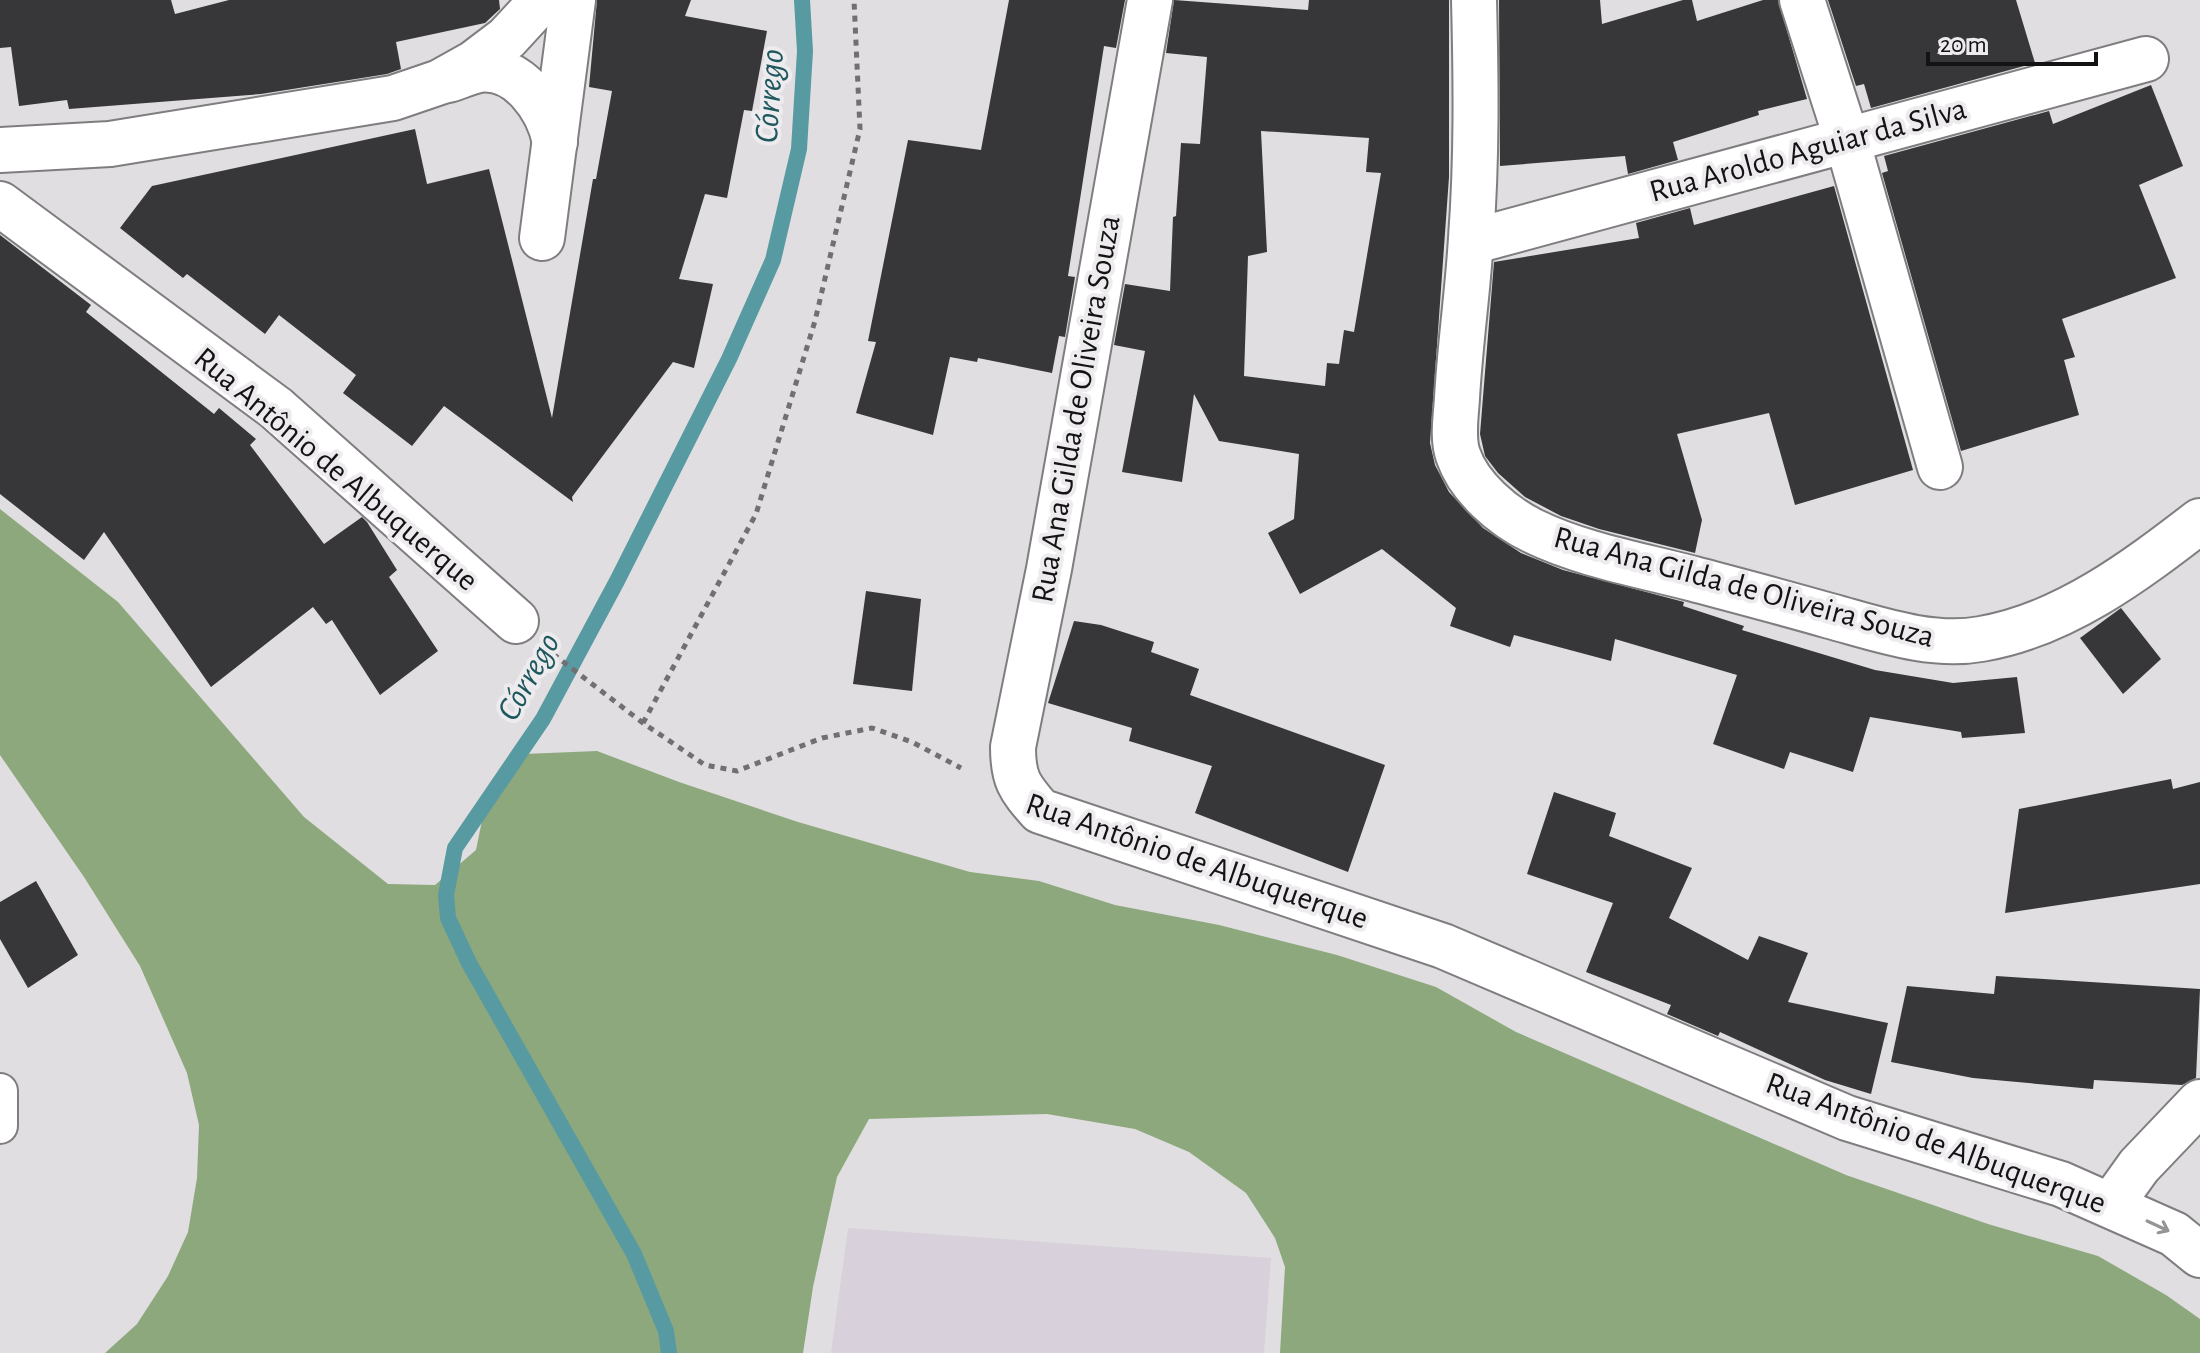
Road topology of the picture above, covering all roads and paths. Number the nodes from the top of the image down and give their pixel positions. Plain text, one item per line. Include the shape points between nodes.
1 (542, 0) edge
2 (573, 0) edge
3 (854, 0) edge
4 (1150, 0) edge
5 (1474, 0) edge
6 (1802, 0) edge
7 (2146, 59) dead end
8 (440, 82) junction
9 (1847, 140) junction
10 (555, 142) junction
11 (0, 150) edge
12 (0, 204) edge
13 (542, 238) dead end
14 (1471, 242) junction
15 (1940, 467) dead end
16 (2200, 521) edge
17 (531, 635) joint
18 (643, 723) junction
19 (963, 770) dead end
20 (1040, 811) joint
21 (0, 1091) edge
22 (2200, 1102) edge
23 (0, 1126) edge
24 (2111, 1205) junction
25 (2200, 1255) edge

1 - 8 street via 507,38
2 - 10 street
3 - 18 path via 860,129 815,321 756,514
4 - 20 street, Rua Ana Gilda de Oliveira Souza via 1013,747 1018,785
5 - 14 street, Rua Ana Gilda de Oliveira Souza via 1478,127
6 - 9 street
7 - 9 street, Rua Aroldo Aguiar da Silva
8 - 10 street via 479,70 508,76 539,103
8 - 11 street via 393,98 268,120 110,144
9 - 14 street, Rua Aroldo Aguiar da Silva
9 - 15 street
10 - 13 street
12 - 17 street, Rua Antônio de Albuquerque via 276,408
14 - 16 street, Rua Ana Gilda de Oliveira Souza via 1460,334 1457,454 1493,504 1536,533 1874,627 1955,641 2004,634 2103,591
17 - 18 path
18 - 19 path via 705,765 737,771 822,738 872,728 912,742
20 - 24 street, Rua Antônio de Albuquerque via 1443,946 1847,1118 2061,1184
21 - 23 lane
22 - 24 street via 2139,1166
24 -> 25 street, Rua Antônio de Albuquerque via 2174,1234

